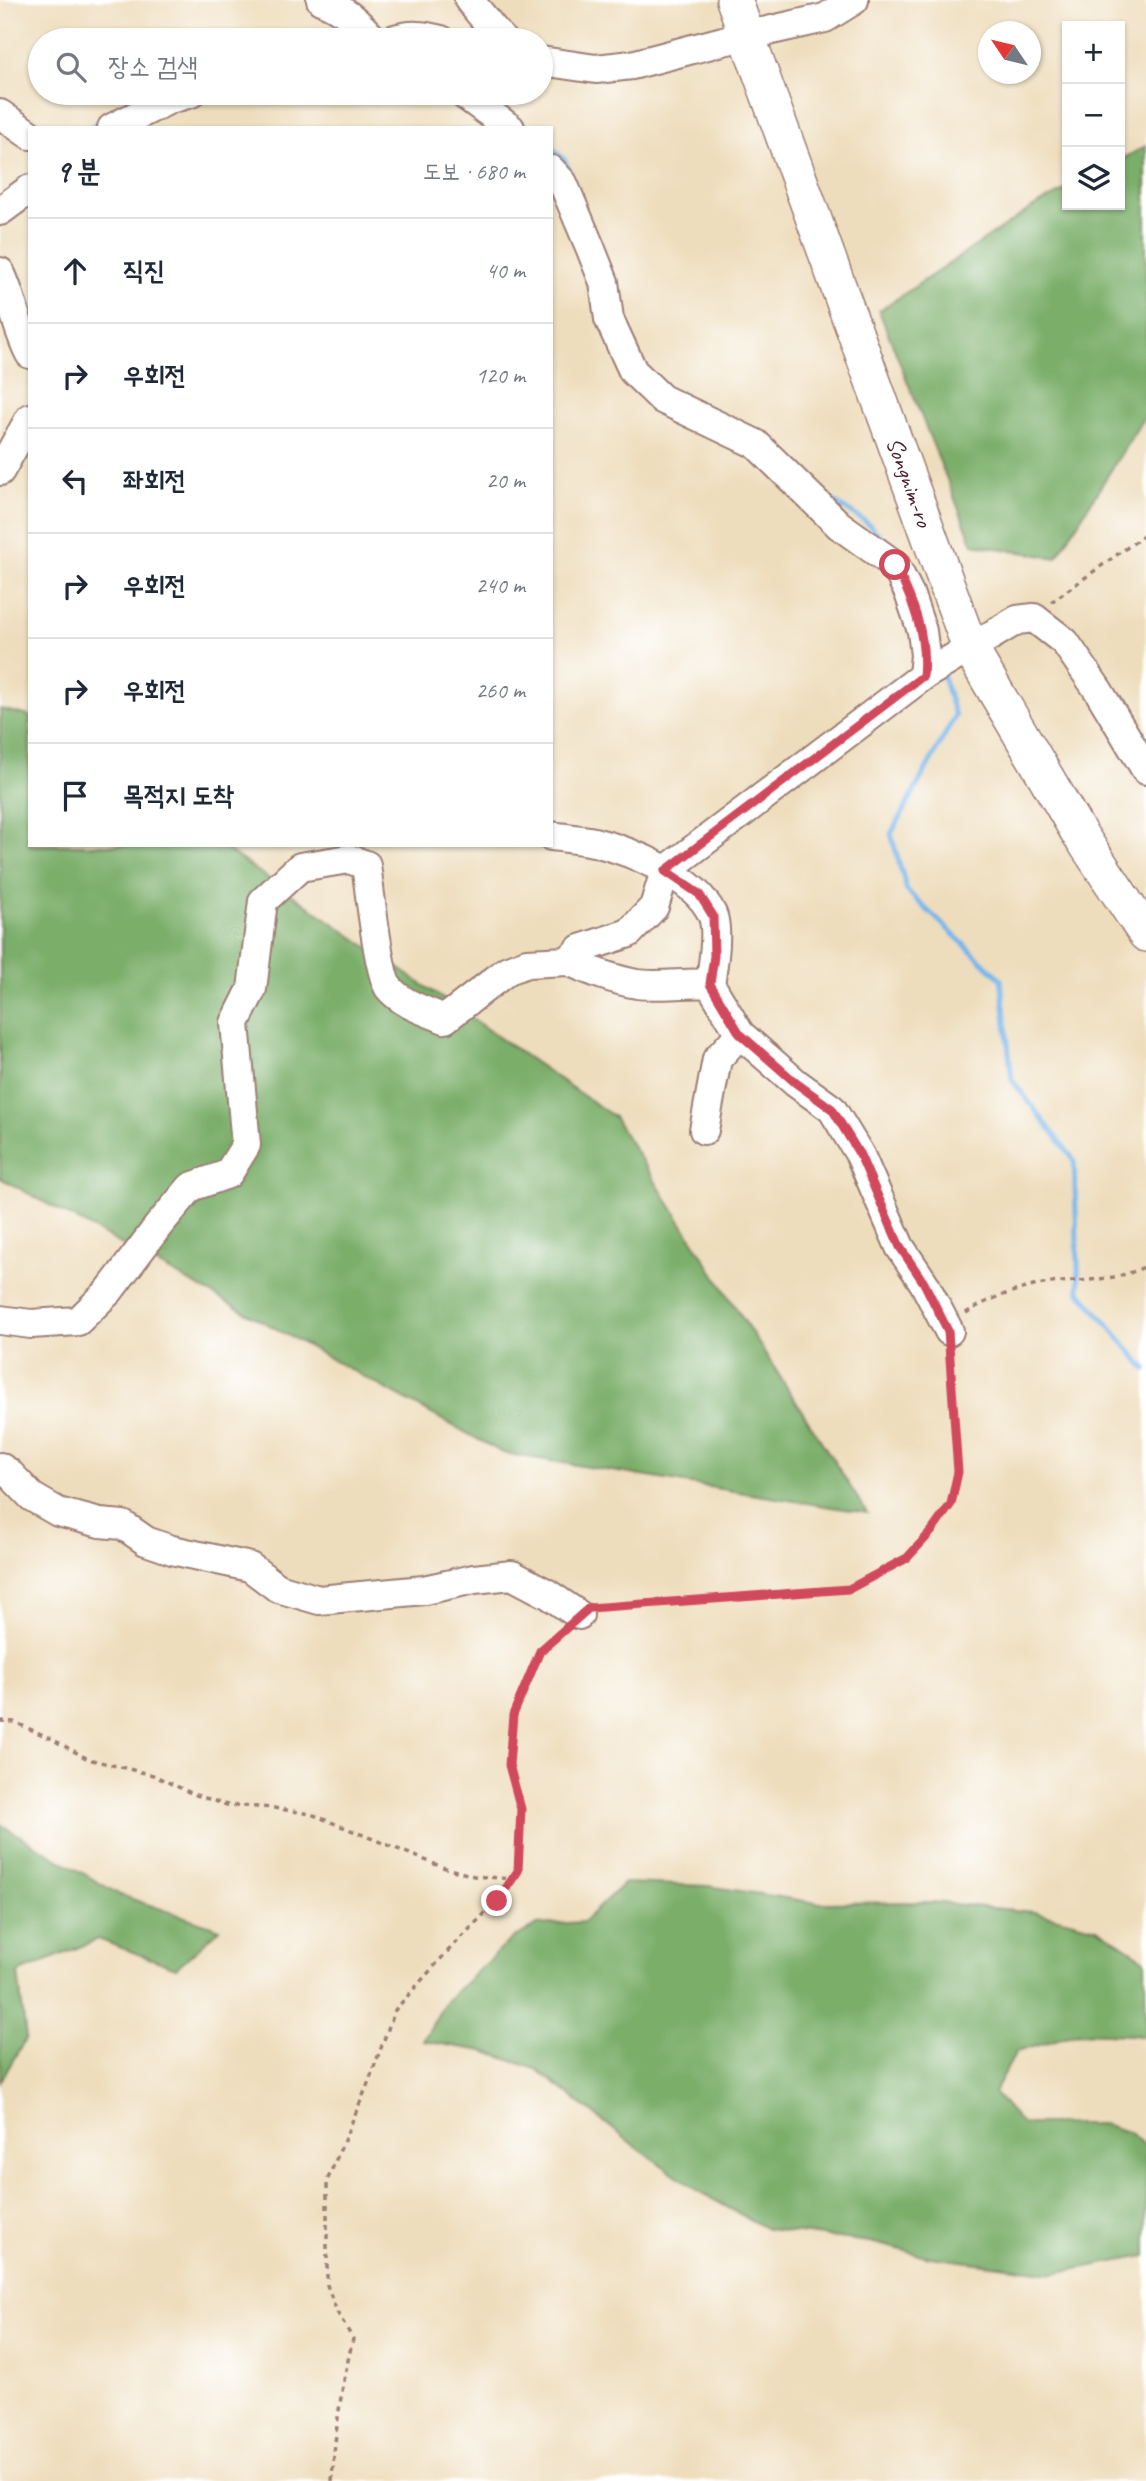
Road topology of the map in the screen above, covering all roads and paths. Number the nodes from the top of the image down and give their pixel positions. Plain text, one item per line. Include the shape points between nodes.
1 (321, 0) edge
2 (469, 0) edge
3 (734, 0) edge
4 (854, 0) edge
5 (363, 28) edge
6 (492, 28) edge
7 (747, 37) junction
8 (553, 63) edge
9 (158, 105) edge
10 (478, 105) edge
11 (0, 114) edge
12 (116, 126) edge
13 (507, 126) edge
14 (28, 134) edge
15 (553, 172) edge
16 (28, 190) edge
17 (0, 211) edge
18 (0, 272) edge
19 (28, 350) edge
20 (28, 422) edge
21 (0, 471) edge
22 (1146, 534) edge
23 (1034, 618) junction
24 (970, 648) junction
25 (923, 676) junction
26 (1146, 771) edge
27 (553, 836) edge
28 (665, 871) junction
29 (1146, 934) edge
30 (568, 961) junction
31 (710, 984) junction
32 (740, 1034) junction
33 (704, 1130) dead end
34 (1146, 1266) edge
35 (0, 1321) edge
36 (948, 1331) junction
37 (0, 1467) edge
38 (579, 1615) junction
39 (0, 1721) edge
40 (512, 1879) junction
41 (332, 2481) edge

1 - 5 lane via 340,7
2 - 6 lane
3 - 7 main road, Songnim-ro
4 - 7 lane via 825,18
7 - 8 lane via 632,65 596,69
7 - 24 main road, Songnim-ro
9 - 12 lane
10 - 13 lane
11 - 14 lane
15 - 25 lane via 563,183 590,247 604,282 609,319 633,372 662,398 756,444 839,525 895,565 922,631
16 - 17 lane
18 - 19 lane
20 - 21 lane
22 - 23 path
23 - 24 lane via 1017,620
23 - 26 lane via 1065,642
24 - 25 lane
24 - 29 main road, Songnim-ro via 1077,830
25 - 28 lane
27 - 28 lane via 605,845
28 - 30 lane via 654,907 629,933 580,950
28 - 31 lane via 699,894 713,916
30 - 31 lane via 640,984
30 - 35 lane via 527,963 508,970 445,1019 403,1000 386,986 366,865 349,859 300,867 263,901 252,989 235,1023 246,1145 228,1174 191,1187 109,1291 78,1321
31 - 32 lane
32 - 33 lane via 717,1059
32 - 36 lane via 832,1109 860,1155 900,1247
34 - 36 path via 1092,1282 1022,1289 975,1307
36 - 38 path via 958,1472 951,1504 907,1558 849,1589 589,1608
37 - 38 lane via 32,1497 58,1512 123,1525 146,1541 172,1550 250,1567 278,1588 319,1600 424,1590 512,1575
38 - 40 path via 540,1651 513,1715 509,1765 521,1809 518,1871
39 - 40 path via 14,1722 88,1759 153,1775 227,1805 311,1814 442,1867
40 - 41 path via 395,2010 327,2181 327,2285 353,2339 341,2385

